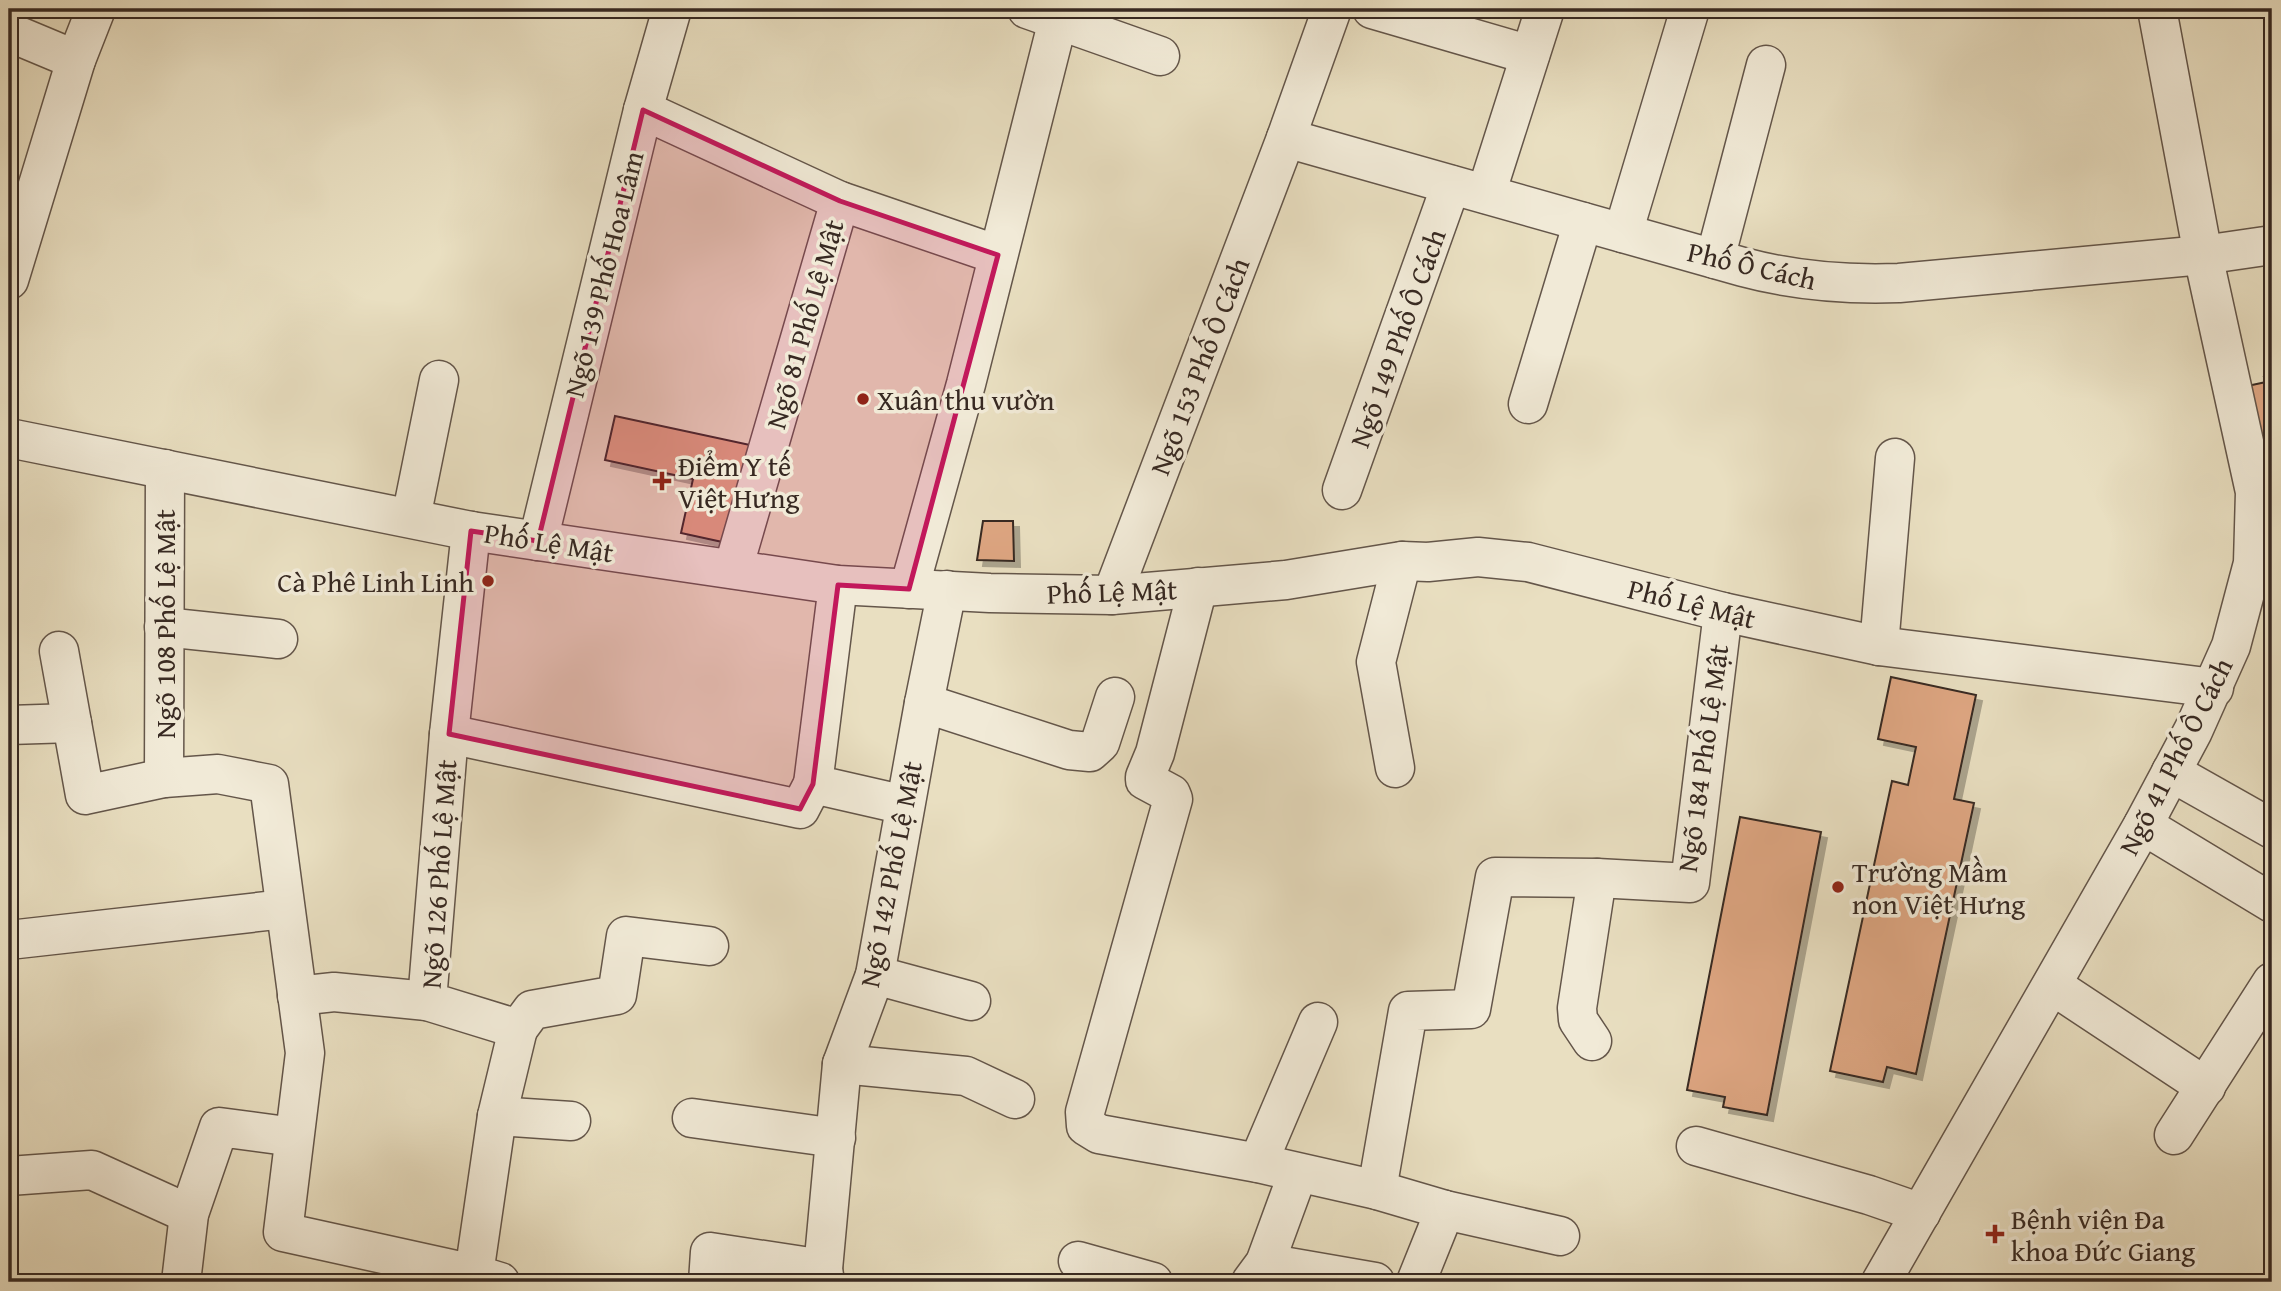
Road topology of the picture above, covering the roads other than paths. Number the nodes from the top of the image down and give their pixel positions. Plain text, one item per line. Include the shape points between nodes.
1 (96, 9) edge
2 (672, 9) edge
3 (1332, 9) edge
4 (1372, 9) edge
5 (1545, 9) edge
6 (1690, 9) edge
7 (2157, 9) edge
8 (1044, 13) edge
9 (9, 32) edge
10 (1530, 55) junction
11 (1160, 56) dead end
12 (76, 60) junction
13 (1766, 65) dead end
14 (643, 110) junction
15 (1286, 138) junction
16 (23, 179) edge
17 (1469, 190) junction
18 (840, 201) junction
19 (1583, 222) junction
20 (1623, 233) junction
21 (2272, 245) edge
22 (998, 255) junction
23 (2203, 255) junction
24 (1715, 259) junction
25 (9, 280) edge
26 (439, 380) dead end
27 (1528, 404) dead end
28 (9, 438) edge
29 (1895, 458) dead end
30 (164, 469) junction
31 (1342, 490) dead end
32 (2264, 492) edge
33 (411, 518) junction
34 (471, 531) junction
35 (538, 541) junction
36 (1402, 561) junction
37 (733, 569) junction
38 (838, 585) junction
39 (1198, 587) junction
40 (909, 589) junction
41 (947, 590) junction
42 (1112, 594) junction
43 (1723, 612) junction
44 (164, 627) junction
45 (278, 639) dead end
46 (1879, 646) junction
47 (59, 651) dead end
48 (2214, 688) junction
49 (1115, 697) dead end
50 (924, 703) junction
51 (72, 723) junction
52 (9, 725) edge
53 (449, 734) junction
54 (1395, 768) dead end
55 (2171, 772) junction
56 (164, 778) junction
57 (813, 783) junction
58 (905, 805) junction
59 (2143, 825) junction
60 (2272, 830) edge
61 (1597, 878) junction
62 (2272, 903) edge
63 (285, 909) junction
64 (9, 940) edge
65 (709, 946) dead end
66 (875, 975) junction
67 (2272, 982) edge
68 (2052, 985) junction
69 (297, 996) junction
70 (426, 1001) junction
71 (971, 1001) dead end
72 (1318, 1022) dead end
73 (518, 1029) junction
74 (1592, 1041) dead end
75 (842, 1064) junction
76 (2206, 1087) junction
77 (1015, 1099) dead end
78 (497, 1116) junction
79 (692, 1118) dead end
80 (571, 1121) dead end
81 (2174, 1135) dead end
82 (294, 1137) junction
83 (836, 1138) junction
84 (1696, 1146) dead end
85 (1258, 1163) junction
86 (1298, 1173) junction
87 (9, 1176) edge
88 (1377, 1190) junction
89 (1445, 1210) junction
90 (1921, 1213) junction
91 (189, 1214) junction
92 (1560, 1236) dead end
93 (1078, 1261) dead end
94 (1258, 1272) edge
95 (824, 1275) edge
96 (481, 1279) edge
97 (181, 1282) edge
98 (708, 1282) edge
99 (1153, 1282) edge
100 (1375, 1282) edge
101 (1416, 1282) edge
102 (1881, 1282) edge

1 - 12 street
2 - 14 street, Ngõ 139 Phố Hoa Lâm
3 - 15 street, Ngõ 153 Phố Ô Cách
4 - 10 street
5 - 10 street, Ngõ 149 Phố Ô Cách
6 - 20 street
7 - 23 street, Ngõ 41 Phố Ô Cách
8 - 11 street
8 - 22 street
9 - 12 street
10 - 17 street, Ngõ 149 Phố Ô Cách
12 - 16 street
13 - 24 street
14 - 18 street
14 - 35 street, Ngõ 139 Phố Hoa Lâm
15 - 17 street, Phố Ô Cách
15 - 42 street, Ngõ 153 Phố Ô Cách
16 - 25 street
17 - 19 street, Phố Ô Cách
17 - 31 street, Ngõ 149 Phố Ô Cách
18 - 22 street
18 - 37 street, Ngõ 81 Phố Lệ Mật
19 - 20 street, Phố Ô Cách
19 - 27 street
20 - 24 street, Phố Ô Cách
21 - 23 street, Phố Ô Cách
22 - 40 street
23 - 24 street, Phố Ô Cách via 1867,284 1804,281
23 - 32 street, Ngõ 41 Phố Ô Cách
26 - 33 street
28 - 30 street, Phố Lệ Mật
29 - 46 street
30 - 33 street, Phố Lệ Mật
30 - 44 street, Ngõ 108 Phố Lệ Mật
32 - 48 street, Ngõ 41 Phố Ô Cách via 2253,563 2231,646
33 - 34 street, Phố Lệ Mật
34 - 35 street, Phố Lệ Mật
34 - 53 street, Ngõ 126 Phố Lệ Mật
35 - 37 street, Phố Lệ Mật
36 - 39 street, Phố Lệ Mật via 1286,580
36 - 43 street, Phố Lệ Mật via 1479,557 1528,562
36 - 54 street via 1376,662
37 - 38 street, Phố Lệ Mật
38 - 40 street, Phố Lệ Mật
38 - 57 street
39 - 42 street, Phố Lệ Mật
39 - 85 street via 1156,753 1145,776 1173,799 1085,1112 1086,1126 1099,1134
40 - 41 street, Phố Lệ Mật
41 - 42 street, Phố Lệ Mật
41 - 50 street, Ngõ 142 Phố Lệ Mật
43 - 46 street, Phố Lệ Mật
43 - 61 street, Ngõ 184 Phố Lệ Mật via 1690,883
44 - 45 street
44 - 56 street, Ngõ 108 Phố Lệ Mật
46 - 48 street, Phố Lệ Mật
47 - 51 street
48 - 55 street, Ngõ 41 Phố Ô Cách
49 - 50 street via 1100,744 1090,752 1069,750
50 - 58 street, Ngõ 142 Phố Lệ Mật
51 - 52 street
51 - 56 street via 85,795
53 - 57 street via 800,809
53 - 70 street, Ngõ 126 Phố Lệ Mật
55 - 59 street, Ngõ 41 Phố Ô Cách
55 - 60 street
56 - 63 street via 218,774 269,784
57 - 58 street
58 - 66 street, Ngõ 142 Phố Lệ Mật
59 - 62 street
59 - 68 street, Ngõ 41 Phố Ô Cách
61 - 74 street via 1577,1008 1578,1020
61 - 88 street, Ngõ 184 Phố Lệ Mật via 1495,877 1471,1009 1408,1012
63 - 64 street
63 - 69 street
65 - 73 street via 626,936 617,995 532,1010
66 - 71 street
66 - 75 street, Ngõ 142 Phố Lệ Mật
67 - 76 street
68 - 76 street
68 - 90 street, Ngõ 41 Phố Ô Cách
69 - 70 street via 334,992
69 - 82 street via 305,1053
70 - 73 street, Ngõ 126 Phố Lệ Mật
72 - 85 street
73 - 78 street
75 - 77 street via 966,1076
75 - 83 street, Ngõ 142 Phố Lệ Mật
76 - 81 street
78 - 80 street
78 - 96 street
79 - 83 street
82 - 91 street via 219,1127
82 - 96 street via 283,1232
83 - 95 street, Ngõ 142 Phố Lệ Mật
84 - 90 street
85 - 86 street
86 - 88 street
86 - 94 street
87 - 91 street via 92,1170
88 - 89 street
89 - 92 street
89 - 101 street
90 - 102 street, Ngõ 41 Phố Ô Cách
91 - 97 street
93 - 99 street
94 - 100 street
95 - 98 street via 710,1252

